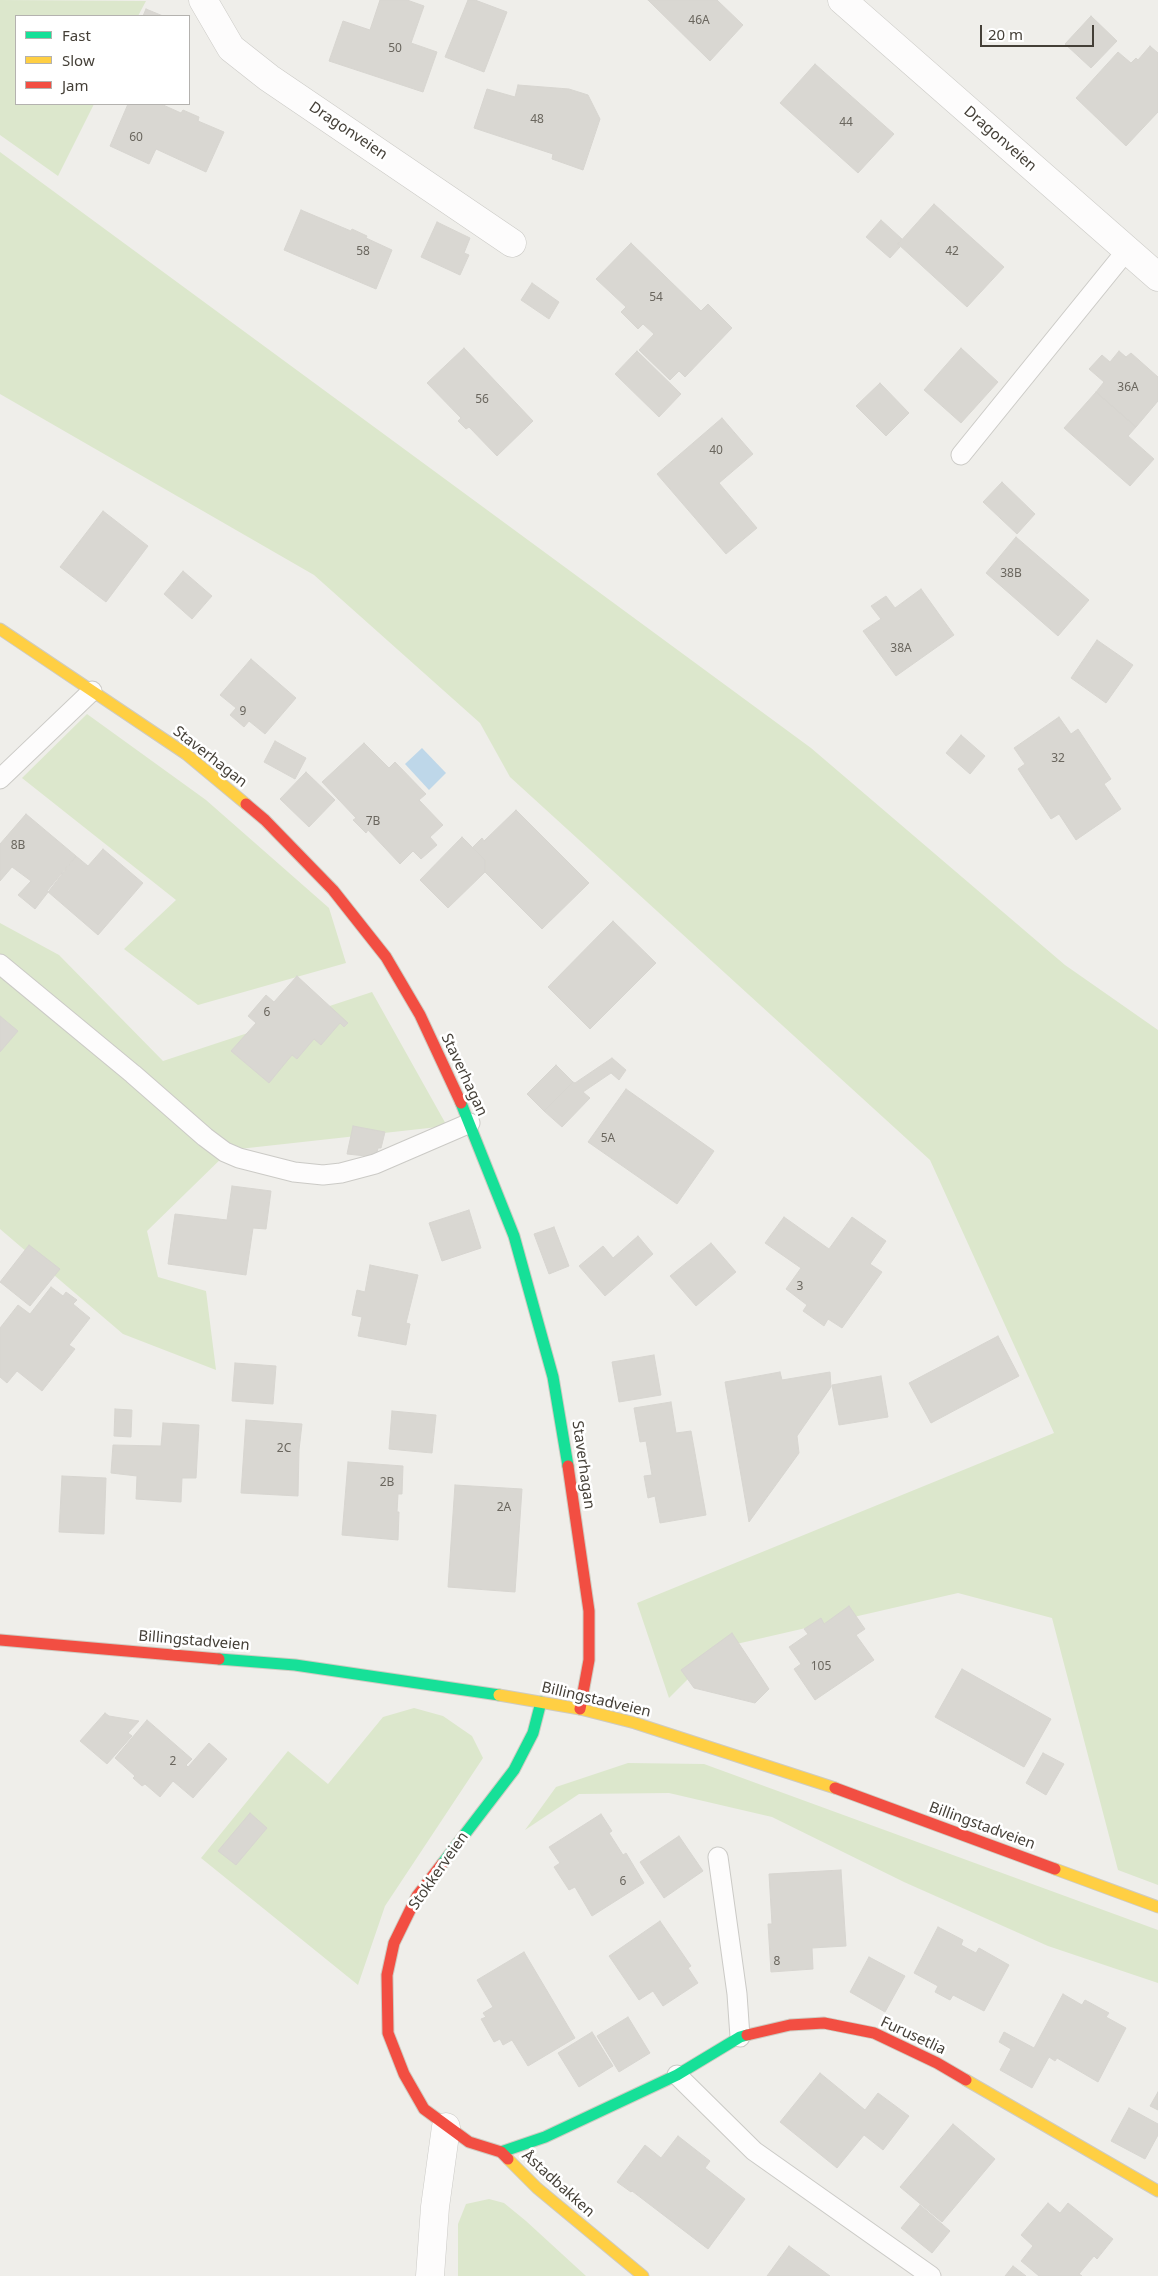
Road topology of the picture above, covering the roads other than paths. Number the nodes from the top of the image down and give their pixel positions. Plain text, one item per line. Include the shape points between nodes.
1 (203, 0) edge
2 (842, 0) edge
3 (512, 243) dead end
4 (1128, 250) junction
5 (1158, 277) edge
6 (962, 455) dead end
7 (0, 629) edge
8 (92, 691) junction
9 (0, 779) edge
10 (0, 964) edge
11 (470, 1123) junction
12 (0, 1640) edge
13 (541, 1702) junction
14 (580, 1709) junction
15 (718, 1857) dead end
16 (1158, 1907) edge
17 (740, 2037) junction
18 (677, 2075) junction
19 (446, 2127) junction
20 (502, 2152) junction
21 (1158, 2191) edge
22 (430, 2276) edge
23 (643, 2276) edge
24 (932, 2276) edge

1 - 3 street, Dragonveien via 231,48 269,78
2 - 4 street, Dragonveien
4 - 5 street, Dragonveien
4 - 6 lane
7 - 8 street, Staverhagan
8 - 9 lane
8 - 11 street, Staverhagan via 193,760 265,820 333,890 386,957 420,1015
10 - 11 lane via 205,1137 239,1158 294,1172 341,1173 375,1164
11 - 14 street, Staverhagan via 514,1236 559,1405 588,1611 589,1660
12 - 13 street, Billingstadveien via 295,1665
13 - 14 street, Billingstadveien
13 - 19 street, Stokkerveien via 533,1733 514,1770 417,1896 394,1943 387,1975 388,2033 404,2074 424,2109
14 - 16 street, Billingstadveien via 644,1725 797,1774
15 - 17 lane
17 - 18 street, Furusetlia
17 - 21 street, Furusetlia via 790,2025 824,2023 874,2032 937,2063
18 - 20 street, Furusetlia via 545,2137
18 - 24 lane via 754,2151
19 - 20 street, Åstadbakken via 469,2142
19 - 22 street
20 - 23 street, Åstadbakken via 537,2188

